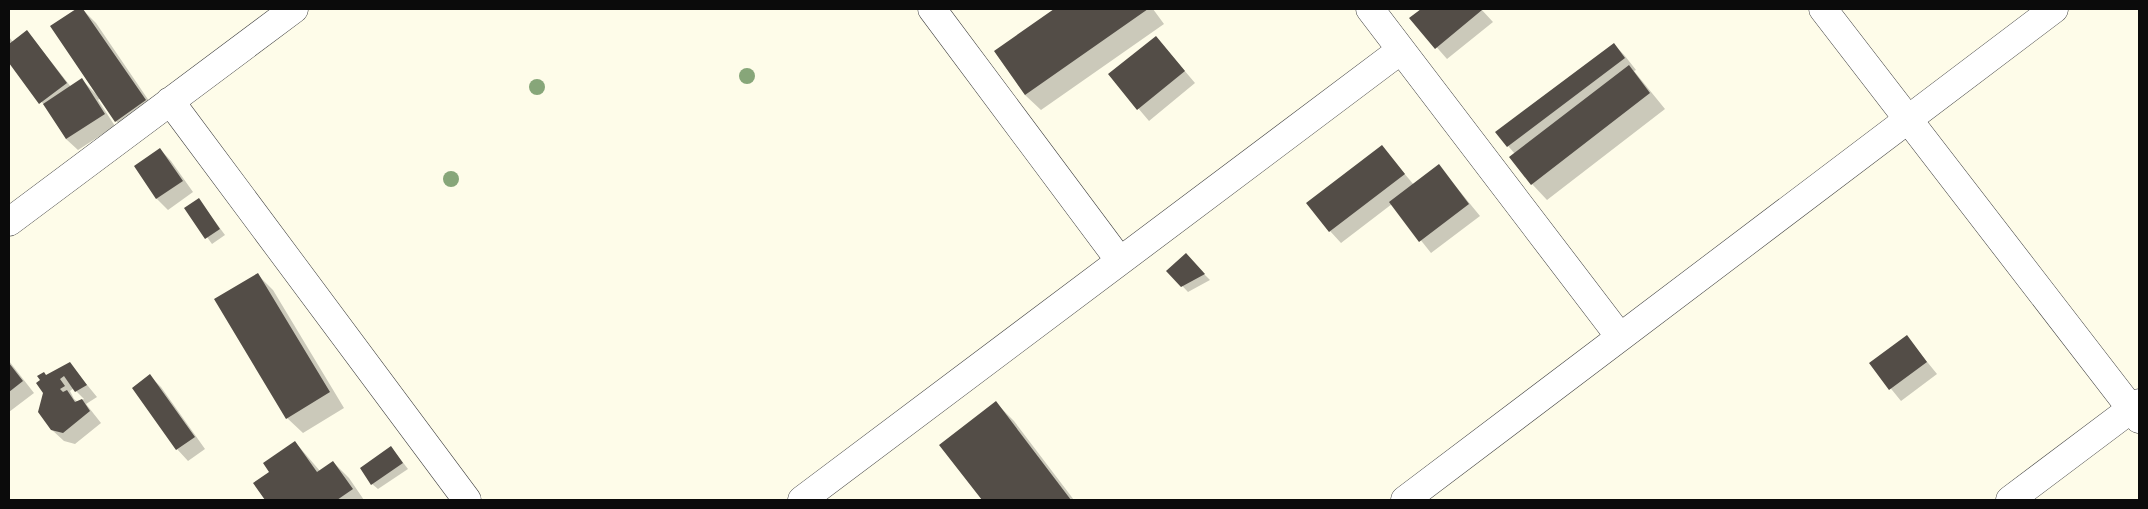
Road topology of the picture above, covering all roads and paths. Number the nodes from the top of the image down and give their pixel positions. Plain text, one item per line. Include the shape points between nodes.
1 (294, 9) edge
2 (932, 9) edge
3 (1370, 9) edge
4 (1823, 9) edge
5 (2054, 9) edge
6 (1401, 50) junction
7 (170, 101) junction
8 (1908, 120) junction
9 (9, 222) edge
10 (1120, 261) junction
11 (1620, 337) junction
12 (2137, 411) edge
13 (467, 500) edge
14 (802, 500) edge
15 (1405, 500) edge
16 (2010, 500) edge

1 - 7 street
2 - 10 street
3 - 6 street
4 - 8 street
5 - 8 street
6 - 10 street
6 - 11 street
7 - 9 street
7 - 13 street
8 - 11 street
8 - 12 street
10 - 14 street
11 - 15 street
12 - 16 street

